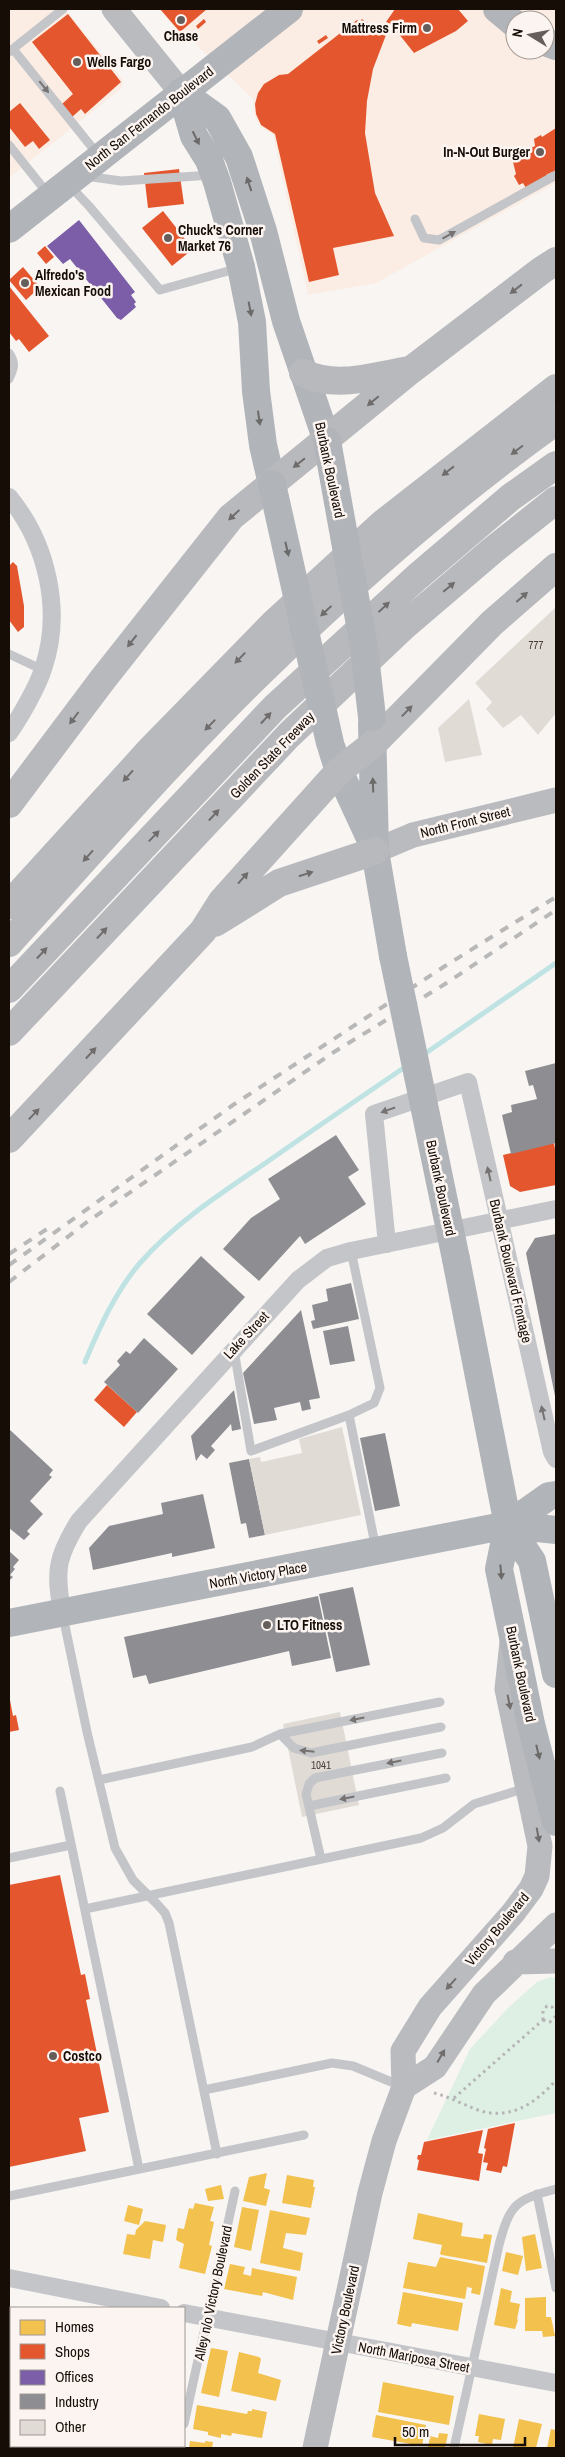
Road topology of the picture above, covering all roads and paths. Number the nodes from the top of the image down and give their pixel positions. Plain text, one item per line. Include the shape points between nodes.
1 (63, 9) edge
2 (114, 9) edge
3 (289, 9) edge
4 (11, 50) edge
5 (181, 92) junction
6 (9, 145) edge
7 (100, 157) junction
8 (214, 175) junction
9 (556, 175) edge
10 (65, 185) junction
11 (415, 219) dead end
12 (9, 229) edge
13 (556, 261) edge
14 (242, 268) junction
15 (9, 353) edge
16 (411, 370) junction
17 (303, 373) junction
18 (9, 379) edge
19 (556, 388) edge
20 (556, 421) edge
21 (326, 441) junction
22 (556, 465) edge
23 (272, 484) junction
24 (9, 497) edge
25 (556, 500) edge
26 (556, 567) edge
27 (9, 654) edge
28 (43, 670) junction
29 (10, 727) edge
30 (372, 745) junction
31 (339, 771) junction
32 (556, 800) edge
33 (9, 804) edge
34 (375, 851) junction
35 (9, 905) edge
36 (203, 931) junction
37 (9, 943) edge
38 (9, 989) edge
39 (9, 1032) edge
40 (9, 1139) edge
41 (556, 1209) edge
42 (500, 1222) junction
43 (387, 1244) junction
44 (351, 1251) junction
45 (234, 1348) junction
46 (349, 1416) junction
47 (556, 1460) edge
48 (556, 1495) edge
49 (508, 1525) junction
50 (556, 1530) edge
51 (376, 1552) junction
52 (62, 1612) junction
53 (9, 1623) edge
54 (513, 1636) junction
55 (556, 1674) edge
56 (440, 1702) dead end
57 (441, 1727) dead end
58 (280, 1734) junction
59 (442, 1753) dead end
60 (446, 1778) dead end
61 (99, 1780) junction
62 (527, 1788) junction
63 (60, 1791) dead end
64 (309, 1806) junction
65 (556, 1822) edge
66 (71, 1845) junction
67 (9, 1858) edge
68 (320, 1859) junction
69 (148, 1895) junction
70 (85, 1909) junction
71 (556, 1926) edge
72 (556, 1961) edge
73 (515, 1962) junction
74 (556, 2012) edge
75 (556, 2016) edge
76 (543, 2020) junction
77 (556, 2080) edge
78 (404, 2087) junction
79 (204, 2090) junction
80 (454, 2098) junction
81 (304, 2135) dead end
82 (217, 2154) junction
83 (139, 2169) junction
84 (556, 2189) edge
85 (235, 2191) dead end
86 (537, 2194) junction
87 (9, 2196) edge
88 (9, 2278) edge
89 (556, 2288) edge
90 (156, 2307) edge
91 (185, 2313) edge
92 (207, 2317) junction
93 (339, 2343) junction
94 (472, 2368) junction
95 (556, 2383) edge
96 (185, 2419) edge
97 (315, 2448) edge
98 (454, 2448) edge

1 - 4 lane
2 - 5 main road, Burbank Boulevard
3 - 5 main road, North San Fernando Boulevard
4 -> 7 lane
5 - 7 main road, North San Fernando Boulevard
5 -> 8 main road, Burbank Boulevard via 194,136
17 -> 5 main road, Burbank Boulevard via 240,157 216,118
6 - 10 lane
7 - 10 main road, North San Fernando Boulevard
8 - 10 lane
8 - 14 main road, Burbank Boulevard
11 -> 9 lane via 424,238 439,240
10 - 12 main road, North San Fernando Boulevard
10 - 14 lane via 89,206 160,290
13 -> 16 highway
14 -> 23 main road, Burbank Boulevard via 252,322 263,445
15 - 18 lane via 14,361
16 - 17 highway via 348,381 319,381
16 -> 21 highway
17 - 21 main road, Burbank Boulevard
19 -> 35 highway via 382,524 274,623 152,749
20 -> 37 highway via 394,548 258,675
21 -> 23 highway
21 - 30 main road, Burbank Boulevard, bridge via 364,648
38 -> 22 highway via 275,708 416,577 511,497
23 -> 31 main road, Burbank Boulevard, bridge
23 -> 33 highway via 231,517 103,678
24 - 28 street via 20,511 47,569 52,621
39 -> 25 highway, Golden State Freeway via 289,735 404,626
30 -> 26 highway via 492,624
27 - 28 lane
28 - 29 street
30 - 31 highway
34 -> 30 main road, Burbank Boulevard
31 - 34 main road, Burbank Boulevard
36 -> 31 highway via 222,901
32 - 34 main road, North Front Street via 413,835
36 -> 34 highway via 279,883
34 - 49 main road, Burbank Boulevard, bridge via 385,916
40 -> 36 highway
41 - 42 street, Lake Street
42 - 43 street, Lake Street
42 -> 43 street, Burbank Boulevard Frontage via 468,1082 374,1114
47 -> 42 street, Burbank Boulevard Frontage
43 - 44 street, Lake Street
44 - 45 street, Lake Street via 327,1258 298,1280
44 - 46 lane via 380,1388 374,1403
45 - 46 lane via 251,1451
45 - 52 street, Lake Street via 79,1521 58,1564
46 - 51 lane
48 - 49 main road via 548,1496
49 - 50 main road
49 - 51 main road, North Victory Place
49 -> 54 main road, Burbank Boulevard via 499,1569
49 - 55 main road, Burbank Boulevard via 532,1561
51 - 52 main road, North Victory Place
52 - 53 main road, North Victory Place
52 - 61 lane
54 -> 62 main road, Victory Boulevard via 507,1689
54 -> 65 main road, Burbank Boulevard
56 -> 58 lane
57 -> 58 lane via 311,1753 294,1748
58 - 61 lane via 252,1747
59 -> 64 lane via 315,1778 307,1789
60 -> 64 lane
61 - 69 lane via 120,1859 133,1880
62 - 68 lane via 474,1804 433,1834
62 -> 78 main road, Victory Boulevard via 540,1846 537,1876 522,1902 430,2007 404,2052
63 - 66 lane
64 - 68 lane
66 - 67 lane
66 - 70 lane
68 - 69 lane
69 - 70 lane
69 - 79 lane via 165,1913 169,1923
70 - 83 lane
71 - 73 main road
72 - 73 main road
78 -> 73 main road via 435,2067 484,1994
74 - 76 path via 547,2006 542,2010
75 - 76 path via 550,2022
76 - 80 path
77 - 80 path via 541,2097 513,2111 483,2111
78 - 79 lane via 352,2066 332,2063
78 - 80 path
78 - 93 main road, Victory Boulevard via 384,2141 370,2193
79 - 82 lane
81 - 82 lane
82 - 83 lane
83 - 87 lane
84 - 86 lane
85 - 92 lane, Alley n/o Victory Boulevard
86 - 89 lane
86 - 94 lane via 520,2201 507,2221
88 - 90 street
91 - 92 street, North Mariposa Street
92 - 93 street, North Mariposa Street
92 - 96 lane, Alley n/o Victory Boulevard
93 - 94 street, North Mariposa Street
93 - 97 main road, Victory Boulevard
94 - 95 street, North Mariposa Street
94 - 98 lane

